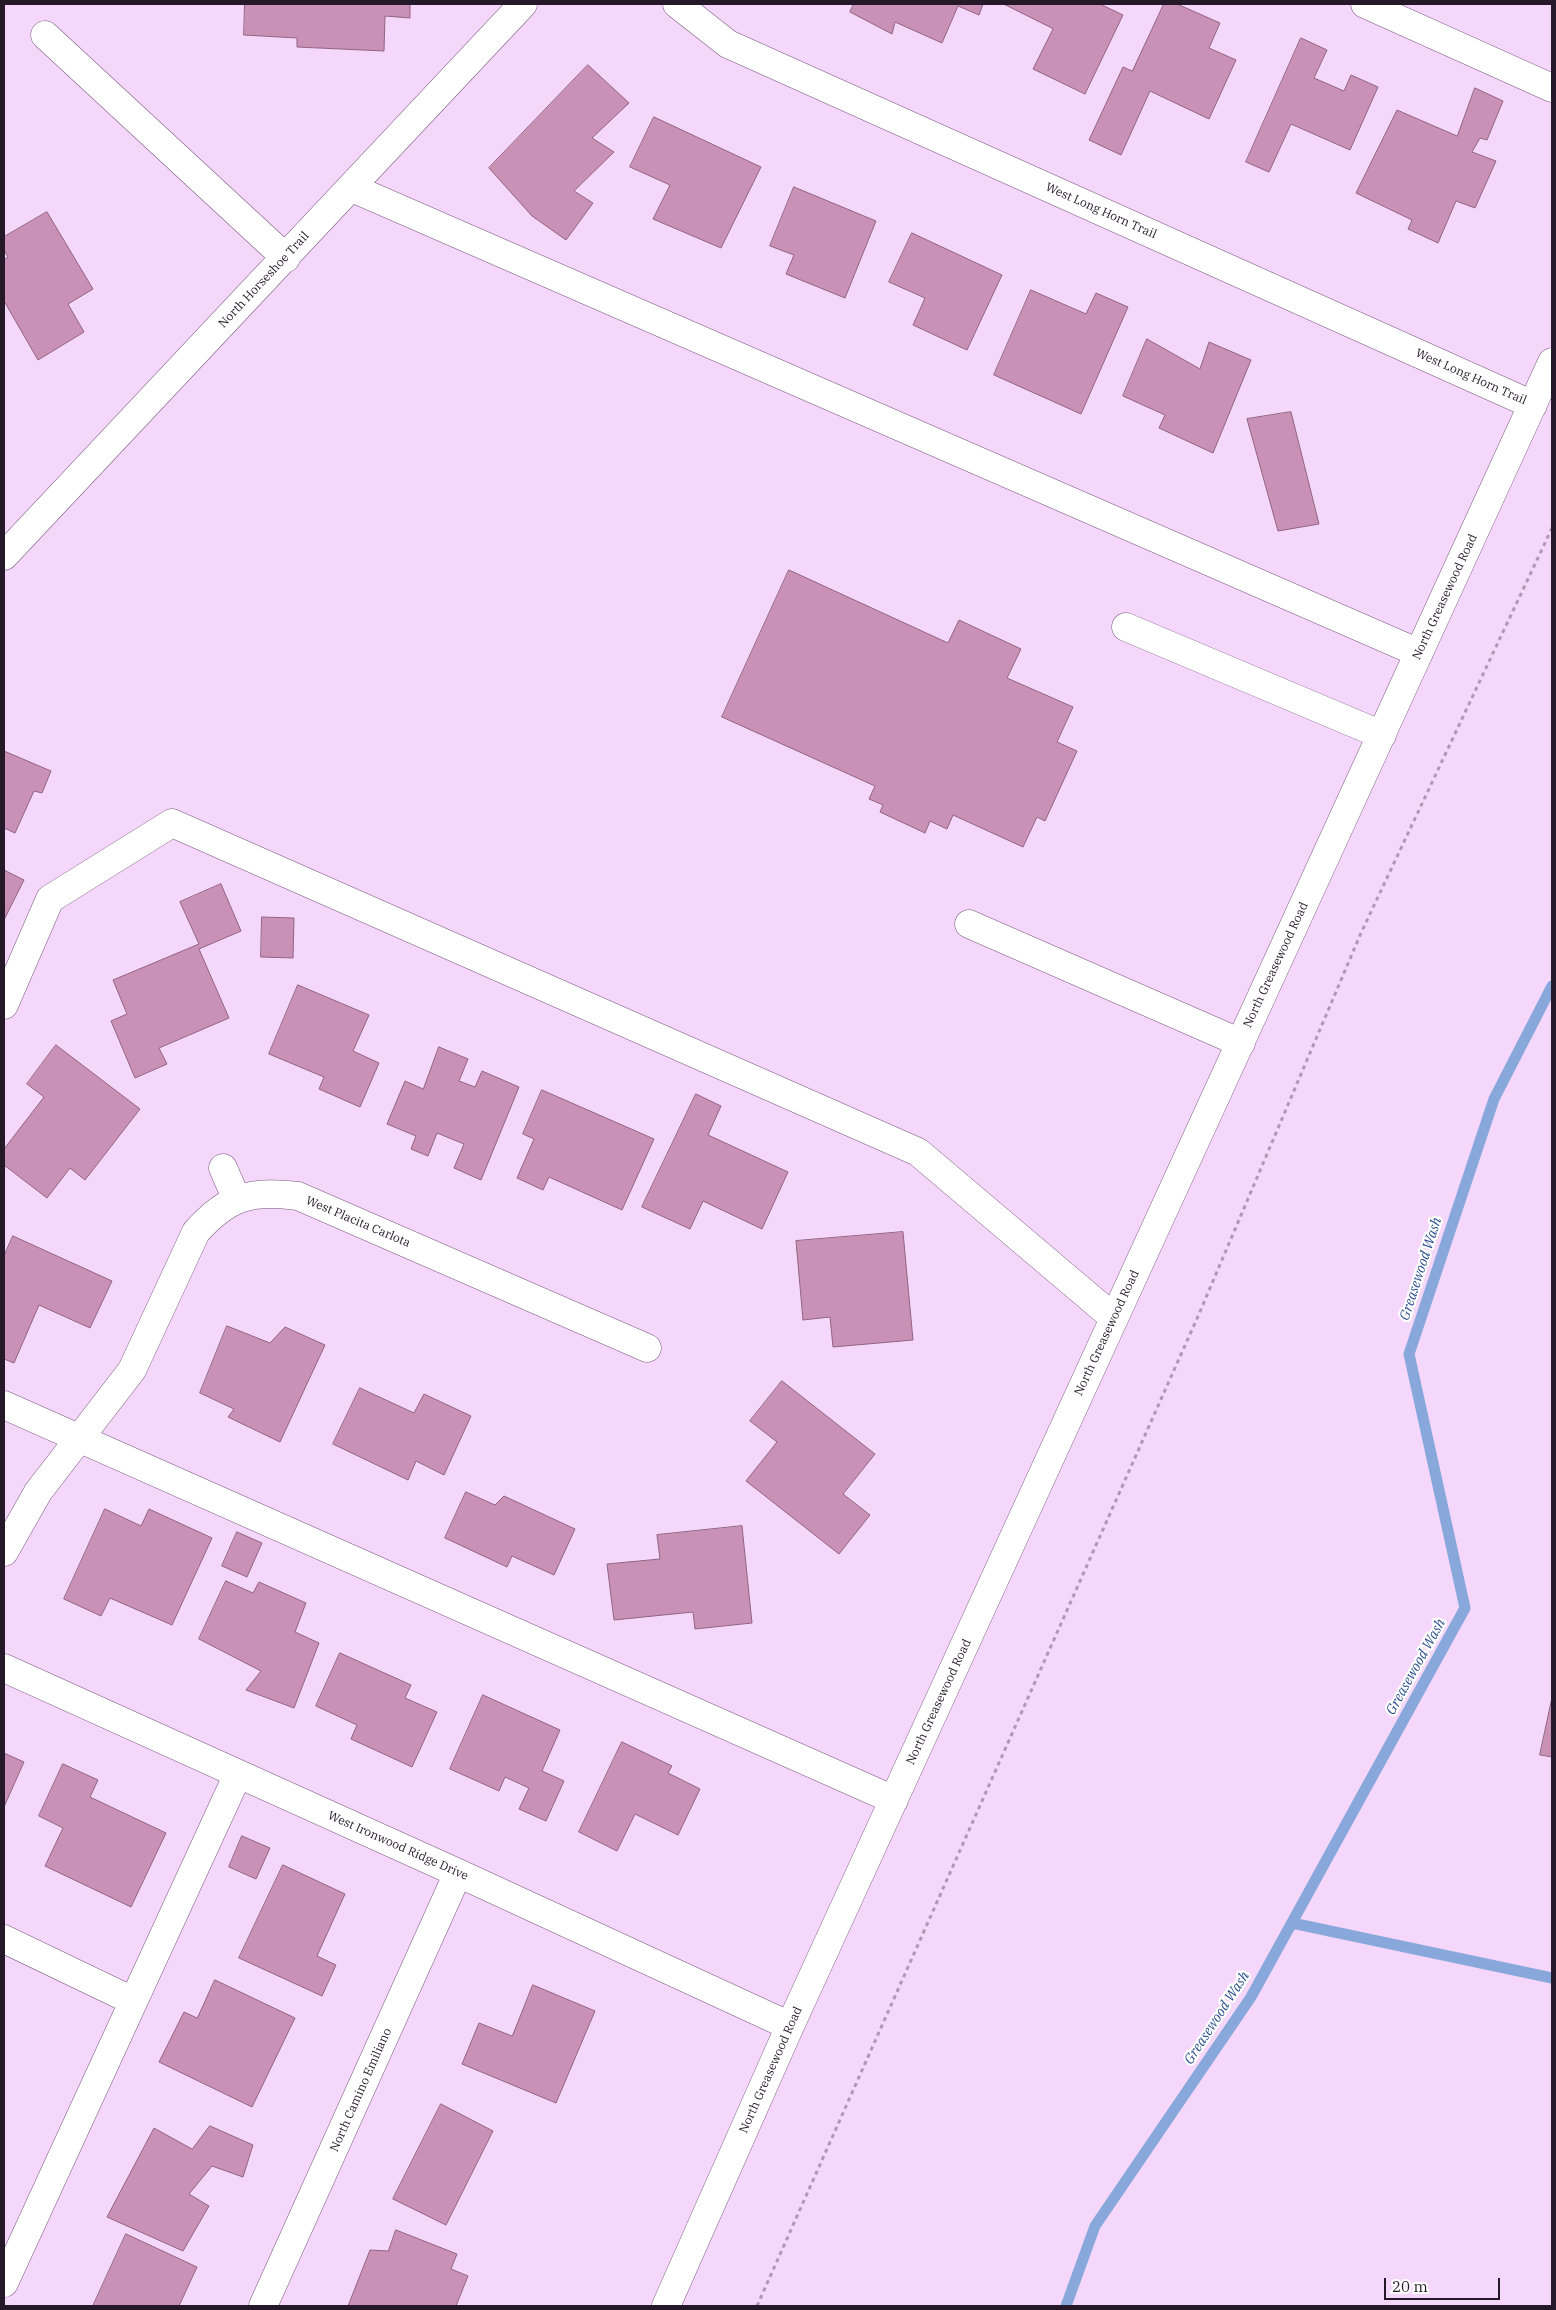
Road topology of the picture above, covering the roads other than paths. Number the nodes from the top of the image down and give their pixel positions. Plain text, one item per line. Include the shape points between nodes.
1 (523, 4) edge
2 (678, 4) edge
3 (1365, 4) edge
4 (45, 35) dead end
5 (1552, 88) edge
6 (352, 188) junction
7 (286, 258) junction
8 (1552, 362) edge
9 (1533, 405) junction
10 (4, 556) edge
11 (1126, 627) dead end
12 (1419, 653) junction
13 (1382, 735) junction
14 (968, 924) dead end
15 (4, 1005) edge
16 (1241, 1043) junction
17 (223, 1168) dead end
18 (237, 1200) junction
19 (1114, 1318) junction
20 (647, 1348) dead end
21 (4, 1405) edge
22 (79, 1438) junction
23 (4, 1552) edge
24 (4, 1668) edge
25 (238, 1774) junction
26 (894, 1800) junction
27 (458, 1873) junction
28 (4, 1939) edge
29 (133, 2000) junction
30 (790, 2026) junction
31 (4, 2283) edge
32 (263, 2306) edge
33 (666, 2306) edge

1 - 6 street, North Horseshoe Trail
2 - 9 street, West Long Horn Trail via 728,44
3 - 5 street
4 - 7 street
6 - 7 street, North Horseshoe Trail
6 - 12 street
7 - 10 street, North Horseshoe Trail
8 - 9 street, North Greasewood Road
9 - 12 street, North Greasewood Road
11 - 13 street
12 - 13 street, North Greasewood Road
13 - 16 street, North Greasewood Road
14 - 16 street
15 - 19 street via 50,899 172,823 918,1152
16 - 19 street, North Greasewood Road
17 - 18 street
18 - 20 street, West Placita Carlota via 248,1195 269,1193 298,1196
18 - 22 street, West Placita Carlota via 210,1216 196,1232 132,1370
19 - 26 street, North Greasewood Road
21 - 22 street
22 - 23 street, West Placita Carlota via 38,1492
22 - 26 street
24 - 25 street, West Ironwood Ridge Drive
25 - 27 street, West Ironwood Ridge Drive
25 - 29 street
26 - 30 street, North Greasewood Road
27 - 30 street, West Ironwood Ridge Drive
27 - 32 street, North Camino Emiliano
28 - 29 street
29 - 31 street
30 - 33 street, North Greasewood Road

